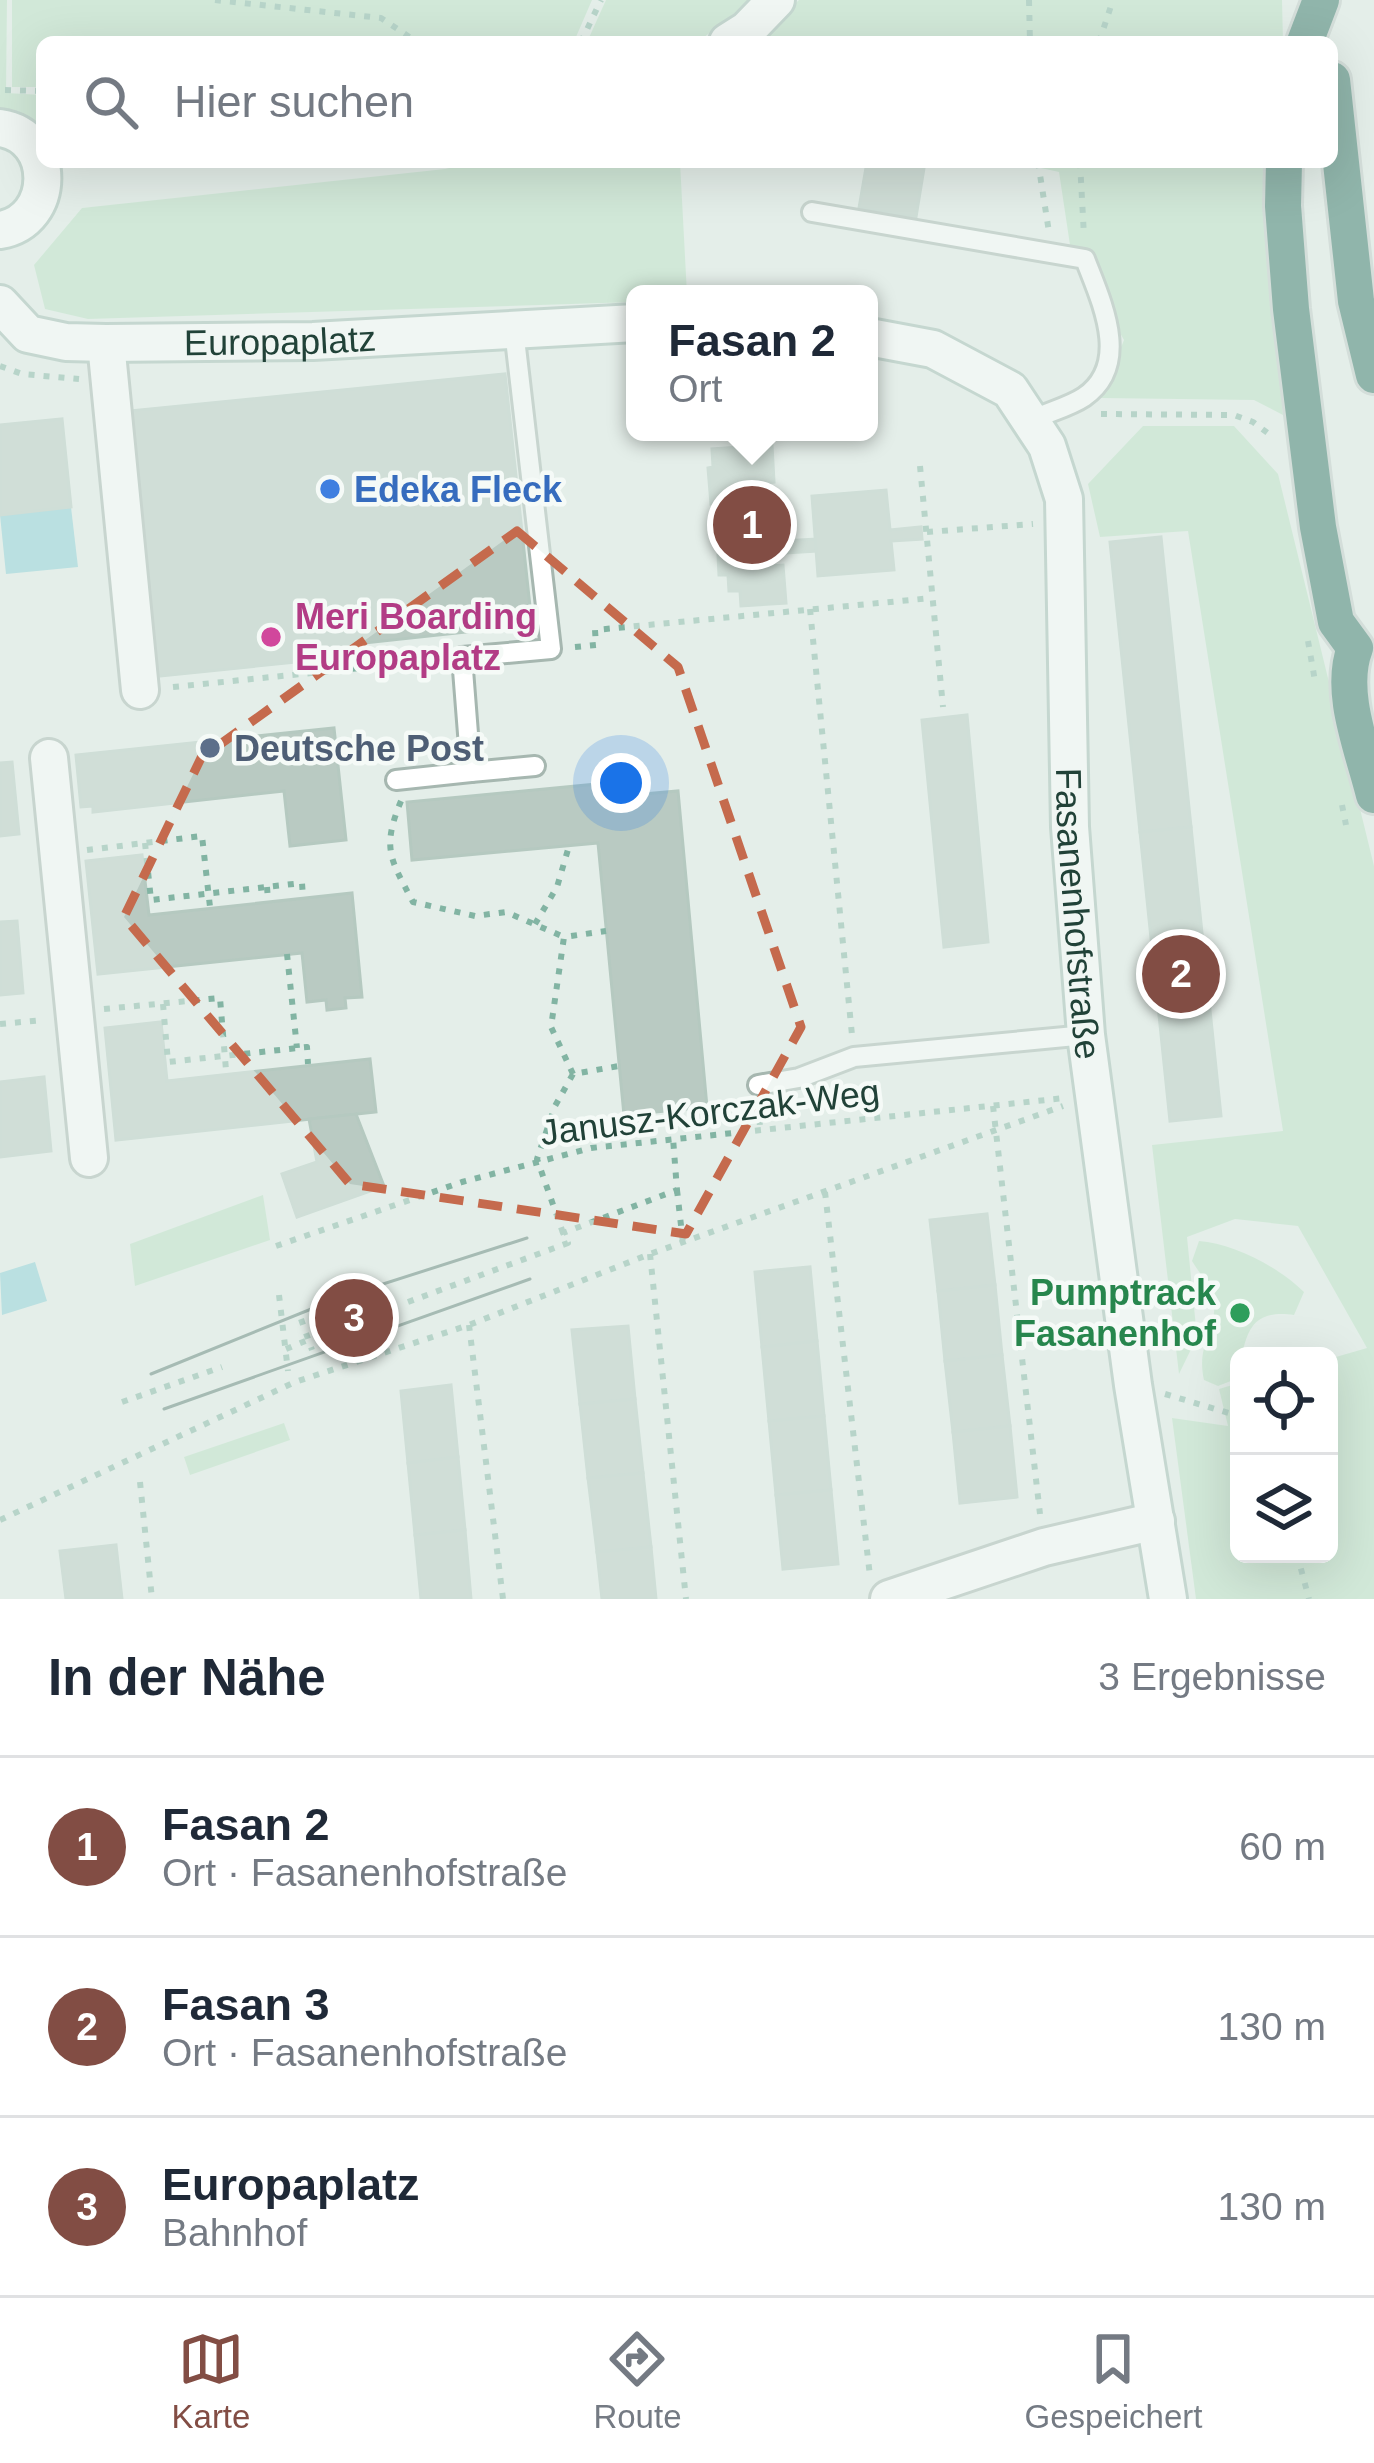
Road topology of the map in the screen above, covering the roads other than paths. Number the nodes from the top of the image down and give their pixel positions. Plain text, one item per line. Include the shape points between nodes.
1 (776, 0) edge
2 (1322, 0) edge
3 (738, 36) edge
4 (1307, 36) edge
5 (1327, 36) edge
6 (0, 128) edge
7 (1338, 135) edge
8 (36, 152) edge
9 (42, 168) edge
10 (1284, 168) edge
11 (812, 212) dead end
12 (0, 230) edge
13 (0, 304) edge
14 (626, 324) edge
15 (514, 330) junction
16 (878, 340) edge
17 (108, 361) junction
18 (1374, 375) edge
19 (1031, 419) junction
20 (1355, 637) edge
21 (140, 690) road end
22 (49, 758) dead end
23 (535, 766) dead end
24 (471, 772) junction
25 (403, 779) road end
26 (1374, 795) edge
27 (1085, 1035) junction
28 (758, 1085) dead end
29 (89, 1158) dead end
30 (1156, 1521) junction
31 (880, 1588) edge
32 (1168, 1599) edge

1 - 3 street
2 - 4 highway
2 - 5 highway
6 - 8 street
7 - 18 highway via 1356,301
9 - 12 street via 33,212
10 - 20 highway via 1318,527
11 - 19 lane via 1085,259 1112,342 1108,363 1084,397
13 - 17 street, Europaplatz via 28,334
14 - 15 street
15 - 17 street, Europaplatz
15 - 24 lane via 551,650 462,657
16 - 19 street, Fasanenhofstraße via 971,366 1010,390
17 - 21 street
19 - 27 street, Fasanenhofstraße via 1064,499 1070,826
20 - 26 highway via 1347,669
22 - 29 street
23 - 24 lane
24 - 25 lane
27 - 28 lane via 854,1057
27 - 30 street, Fasanenhofstraße
30 - 31 street
30 - 32 street, Fasanenhofstraße

